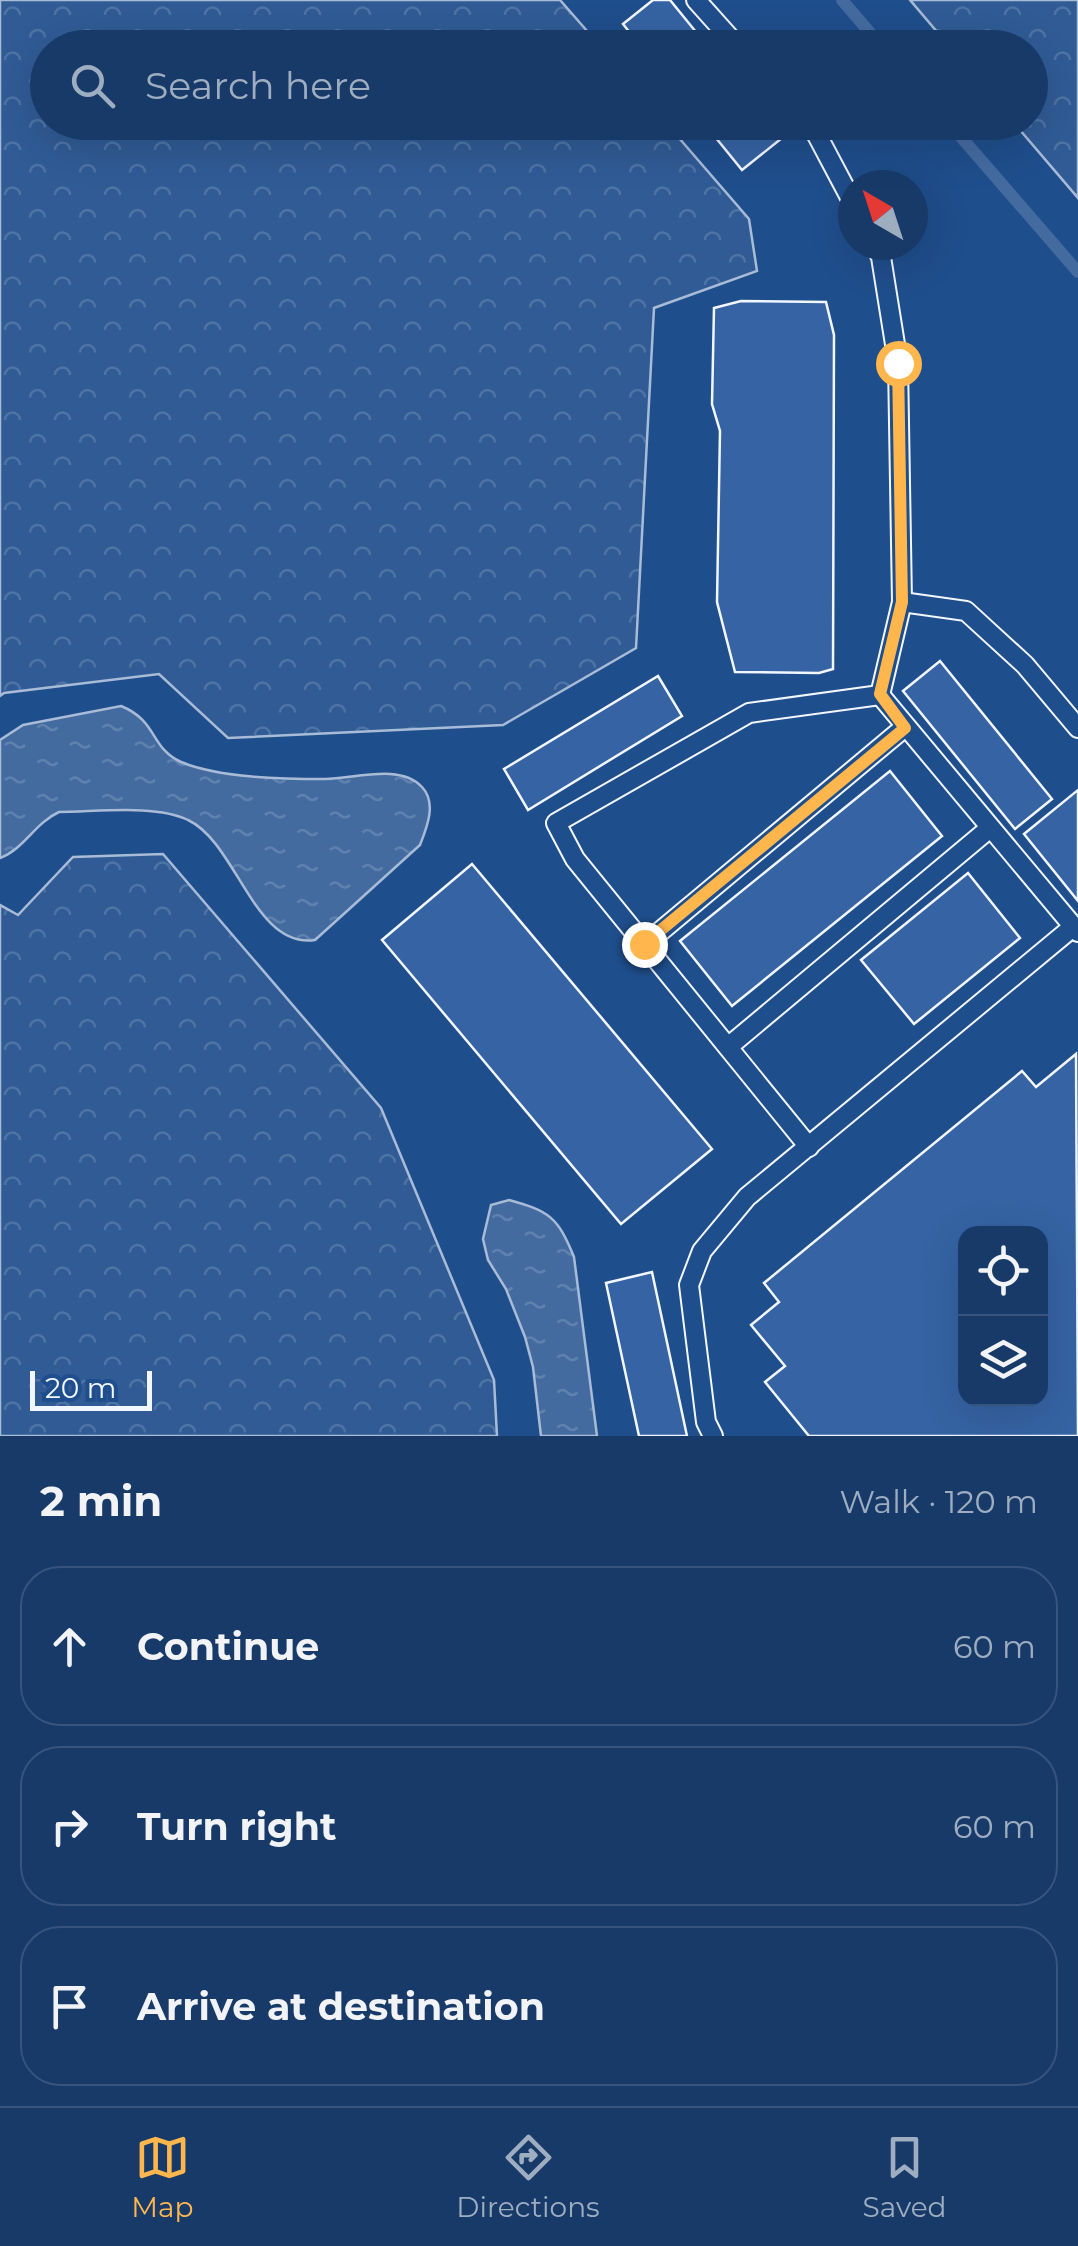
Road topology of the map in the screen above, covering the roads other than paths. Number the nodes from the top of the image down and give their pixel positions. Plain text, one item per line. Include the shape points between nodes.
1 (696, 0) edge
2 (723, 30) edge
3 (820, 140) edge
4 (838, 175) edge
5 (881, 260) edge
6 (902, 602) junction
7 (880, 694) junction
8 (905, 728) junction
9 (1078, 728) edge
10 (990, 828) junction
11 (1076, 930) edge
12 (644, 944) junction
13 (728, 1047) junction
14 (809, 1147) junction
15 (714, 1436) edge

1 - 2 lane
3 - 4 lane
5 - 6 lane via 898,363
6 - 7 lane
6 - 9 lane via 966,611 1025,665
7 - 8 lane
7 - 12 lane via 749,714 556,823 575,859
8 - 10 lane
8 - 12 lane
10 - 11 lane
10 - 13 lane
11 - 14 lane
12 - 13 lane
13 - 14 lane
14 - 15 lane via 748,1197 702,1251 688,1285 706,1422

